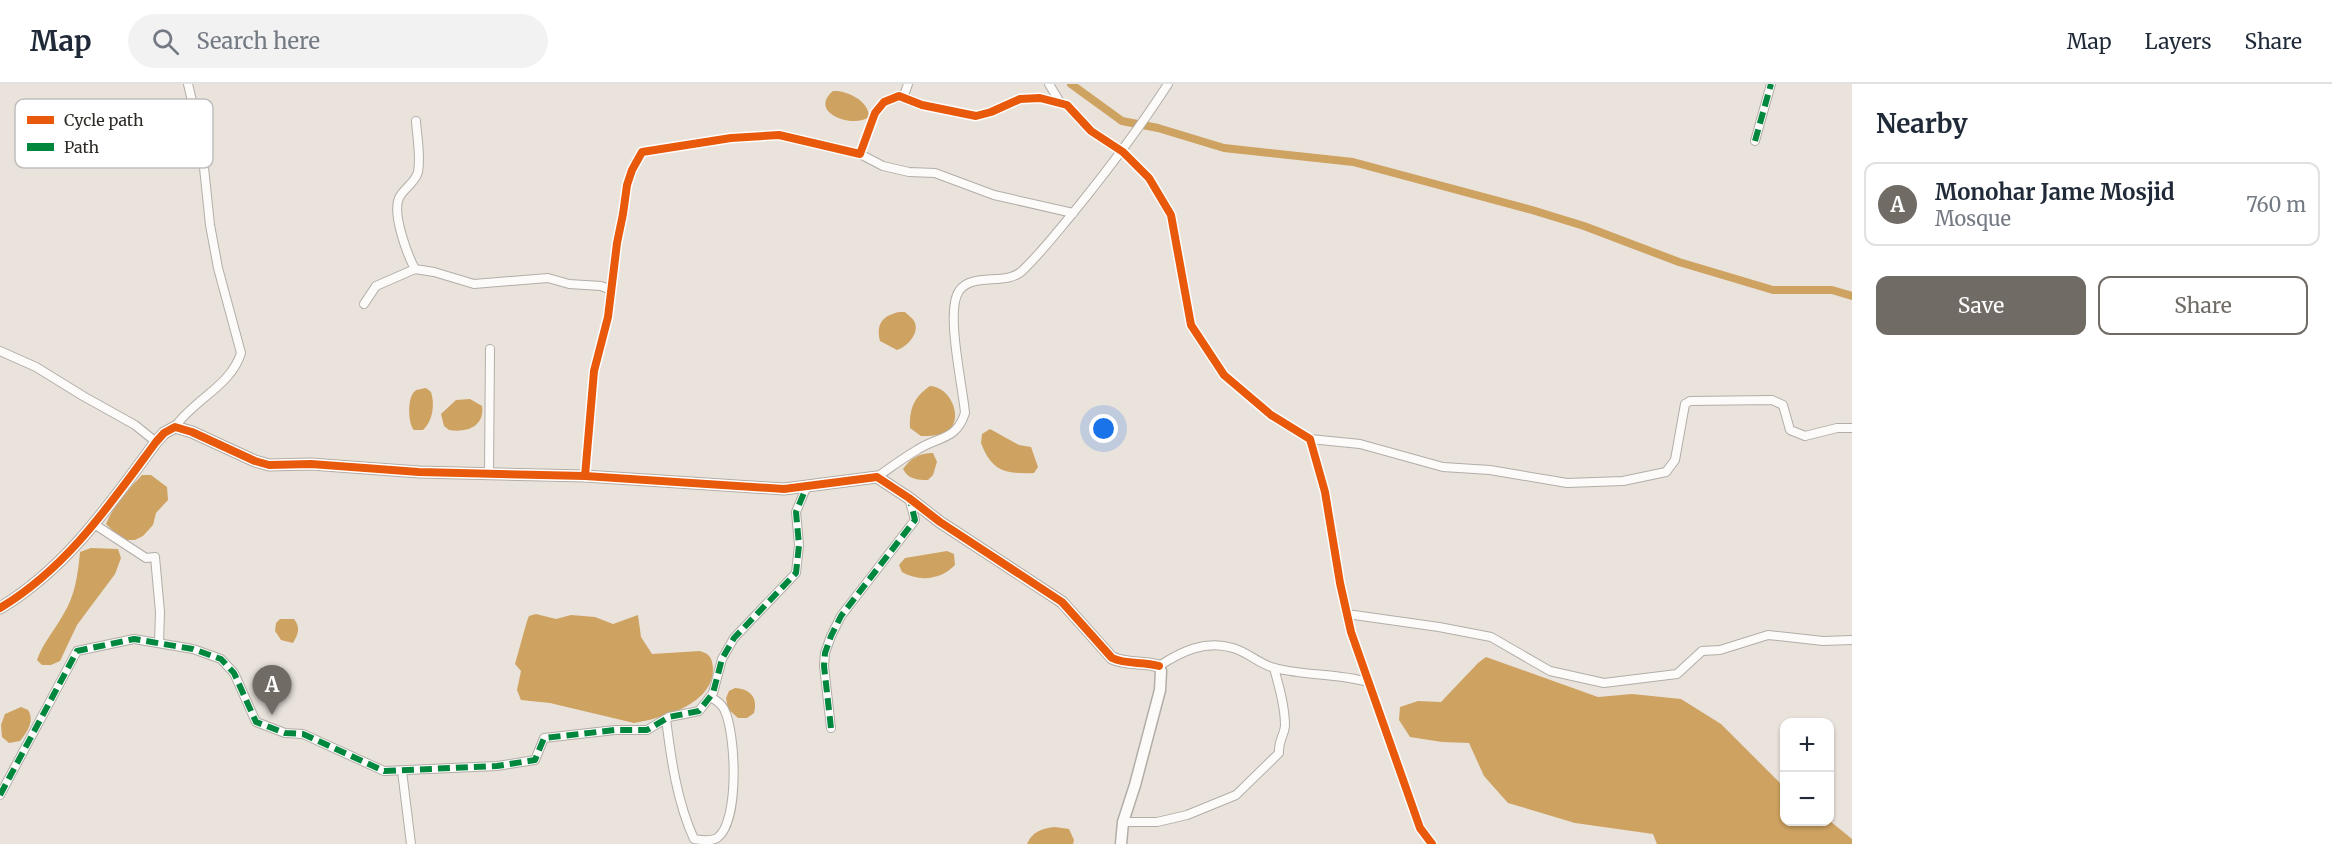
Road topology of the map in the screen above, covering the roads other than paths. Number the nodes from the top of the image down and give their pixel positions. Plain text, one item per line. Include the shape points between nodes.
1 (188, 84) edge
2 (908, 84) edge
3 (1049, 84) edge
4 (1168, 84) edge
5 (1771, 84) edge
6 (903, 98) junction
7 (192, 99) edge
8 (1061, 104) junction
9 (416, 121) dead end
10 (1755, 141) dead end
11 (1123, 152) junction
12 (860, 154) junction
13 (204, 168) edge
14 (1073, 213) junction
15 (415, 269) junction
16 (611, 290) junction
17 (364, 304) dead end
18 (490, 350) dead end
19 (0, 351) edge
20 (175, 427) junction
21 (1852, 428) edge
22 (1310, 439) junction
23 (156, 441) junction
24 (489, 473) junction
25 (585, 476) junction
26 (877, 477) junction
27 (806, 488) junction
28 (909, 498) junction
29 (94, 524) junction
30 (0, 608) edge
31 (1347, 614) junction
32 (1852, 640) edge
33 (159, 643) junction
34 (1159, 666) junction
35 (1274, 668) junction
36 (1368, 681) junction
37 (710, 697) junction
38 (666, 719) junction
39 (831, 728) dead end
40 (402, 771) junction
41 (0, 795) edge
42 (1123, 822) junction
43 (411, 844) edge
44 (1120, 844) edge
45 (1432, 844) edge

1 - 7 street
2 - 6 street
3 - 8 street
4 - 11 street
5 - 10 street
6 - 8 street via 976,116 1020,99 1040,98
6 - 12 street via 884,102 875,113
8 - 11 street
9 - 15 street via 417,174 399,198 397,209
11 - 14 street
11 - 22 street via 1149,178 1171,215 1191,325 1224,375 1271,415
12 - 14 street via 883,166 934,173 994,195
12 - 16 street via 779,135 642,152 627,185
13 - 20 street via 218,268 241,353 226,378 184,414
14 - 26 street via 1020,273 959,290 954,330 964,406 961,424
15 - 16 street via 474,284 548,278
15 - 17 street via 376,286
16 - 25 street via 594,371
18 - 24 street
19 - 23 street via 36,367
20 - 23 street
20 - 24 street via 269,465
21 - 22 street via 1805,436 1790,430 1783,405 1772,400 1690,401 1685,404 1675,460 1666,472 1623,481 1567,483 1490,470 1443,467 1360,444
22 - 31 street via 1325,492
23 - 29 street
24 - 25 street
25 - 27 street
26 - 27 street
26 - 28 street
27 - 37 street via 796,512 800,545 796,573 734,638 722,659
28 - 34 street via 1062,602 1112,658
28 - 39 street via 915,520 841,616 828,644 825,666
29 - 30 street via 31,588
29 - 33 street via 146,558 154,557
31 - 32 street via 1491,637 1551,671 1604,683 1677,674 1702,651 1720,650 1768,635
31 - 36 street
33 - 40 street via 221,659 234,673 256,722 285,733 303,734 384,771
33 - 41 street via 134,639 77,651
34 - 35 street via 1182,651 1202,645 1233,648
34 - 42 street via 1160,690
35 - 36 street
35 - 42 street via 1285,729 1278,753 1269,764 1236,795 1187,815 1156,822
36 - 45 street via 1420,828
37 - 38 street via 699,711
37 - 38 street via 719,703 728,720 732,748 733,798 727,825 716,838 694,838 685,820
38 - 40 street via 647,730 544,738 535,760
40 - 43 street
42 - 44 street

